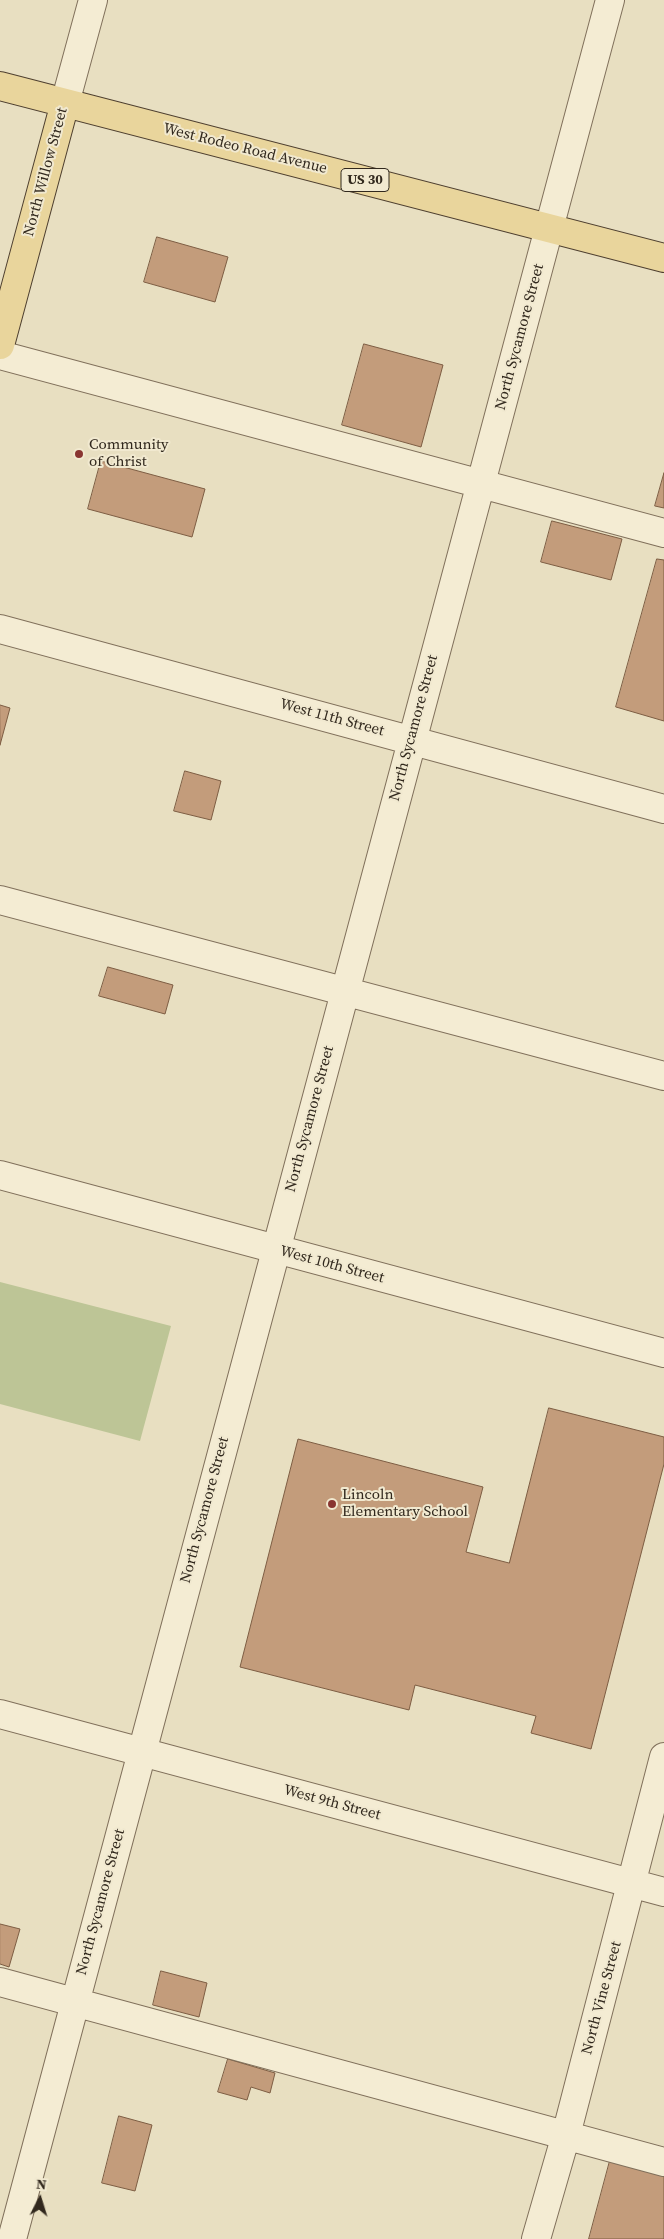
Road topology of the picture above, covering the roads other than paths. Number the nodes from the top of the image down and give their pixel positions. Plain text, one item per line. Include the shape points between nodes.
1 (94, 0) edge
2 (610, 0) edge
3 (0, 86) edge
4 (65, 103) junction
5 (549, 227) junction
6 (664, 258) edge
7 (0, 345) edge
8 (0, 355) edge
9 (480, 484) junction
10 (664, 533) edge
11 (0, 629) edge
12 (411, 739) junction
13 (664, 809) edge
14 (0, 900) edge
15 (344, 992) junction
16 (664, 1076) edge
17 (0, 1175) edge
18 (275, 1250) junction
19 (664, 1354) edge
20 (0, 1714) edge
21 (141, 1752) junction
22 (664, 1757) edge
23 (632, 1883) junction
24 (664, 1892) edge
25 (0, 1982) edge
26 (75, 2002) junction
27 (566, 2135) junction
28 (664, 2162) edge
29 (12, 2239) edge
30 (536, 2239) edge

1 - 4 street, North Willow Street
2 - 5 street, North Sycamore Street
3 - 4 main road, West Rodeo Road Avenue / US 30
4 - 5 main road, West Rodeo Road Avenue / US 30
4 - 7 main road, North Willow Street
5 - 6 main road, West Rodeo Road Avenue / US 30
5 - 9 street, North Sycamore Street
8 - 9 street
9 - 10 street
9 - 12 street, North Sycamore Street
11 - 12 street, West 11th Street
12 - 13 street, West 11th Street
12 - 15 street, North Sycamore Street
14 - 15 street
15 - 16 street
15 - 18 street, North Sycamore Street
17 - 18 street, West 10th Street
18 - 19 street, West 10th Street
18 - 21 street, North Sycamore Street
20 - 21 street, West 9th Street
21 - 23 street, West 9th Street
21 - 26 street, North Sycamore Street
22 - 23 street, North Vine Street
23 - 24 street, West 9th Street
23 - 27 street, North Vine Street
25 - 26 street
26 - 27 street
26 - 29 street, North Sycamore Street
27 - 28 street
27 - 30 street, North Vine Street

